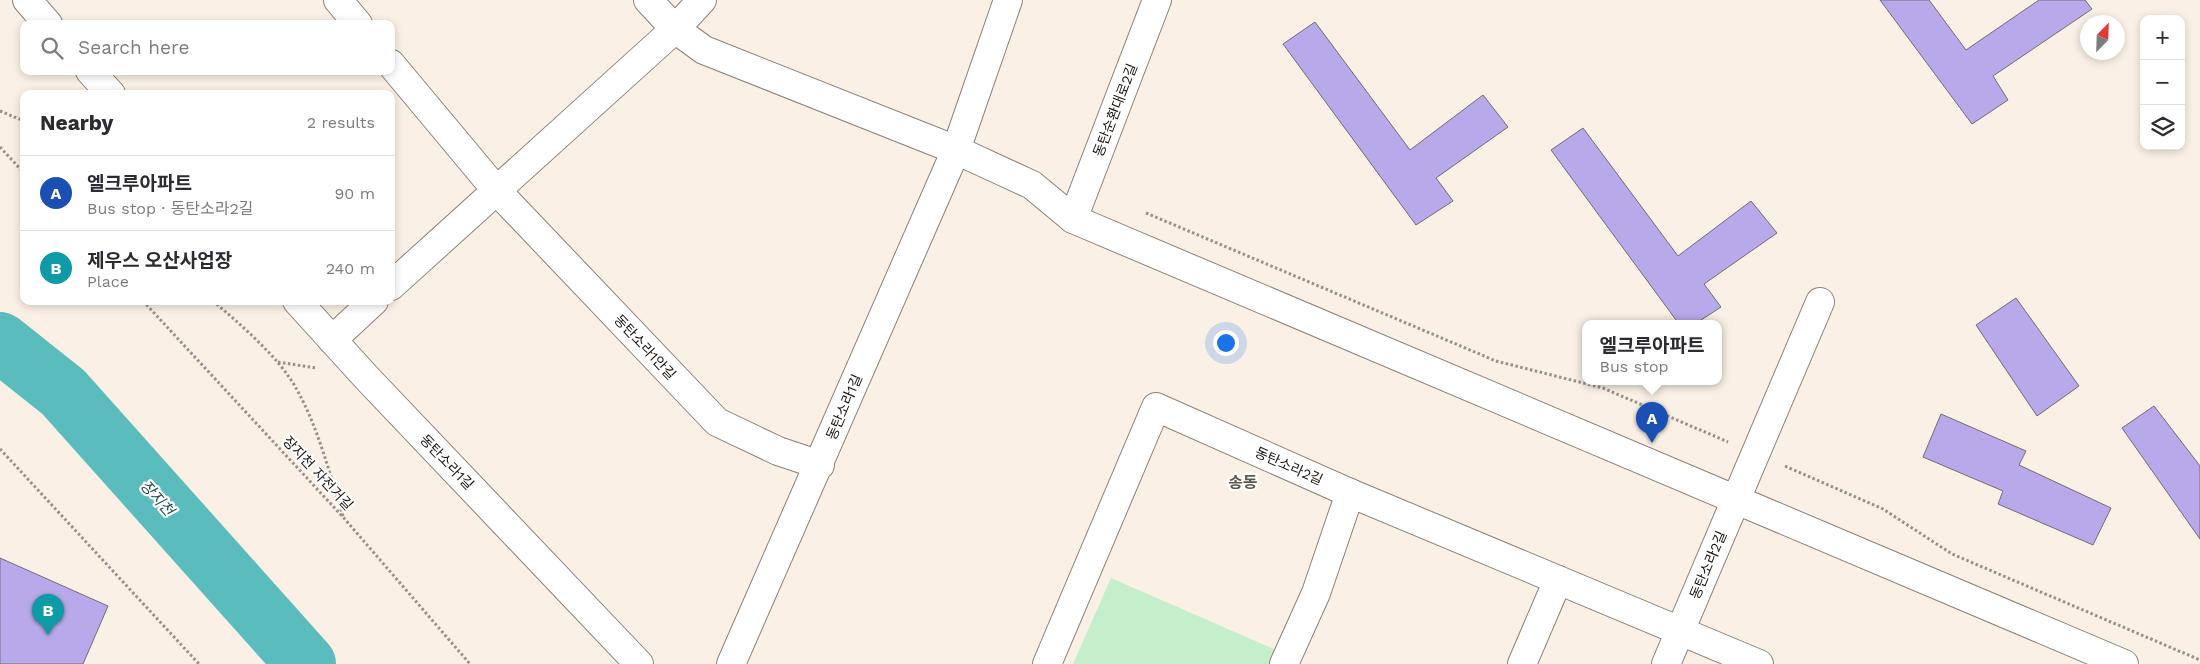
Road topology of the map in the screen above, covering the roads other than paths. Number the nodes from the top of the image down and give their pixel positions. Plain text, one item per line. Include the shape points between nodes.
1 (27, 0) edge
2 (338, 0) edge
3 (648, 0) edge
4 (702, 0) edge
5 (1008, 0) edge
6 (1157, 0) edge
7 (44, 20) edge
8 (355, 20) edge
9 (675, 29) junction
10 (395, 69) edge
11 (94, 75) edge
12 (107, 90) edge
13 (956, 150) junction
14 (497, 191) junction
15 (1074, 219) junction
16 (395, 282) edge
17 (1820, 302) dead end
18 (301, 305) edge
19 (370, 305) edge
20 (332, 340) junction
21 (820, 465) junction
22 (1350, 493) junction
23 (1736, 500) junction
24 (1558, 580) junction
25 (1680, 630) junction
26 (640, 664) edge
27 (731, 664) edge
28 (1046, 664) edge
29 (1284, 664) edge
30 (1522, 664) edge
31 (1666, 664) edge
32 (1759, 664) edge
33 (2124, 664) edge

1 - 7 street
2 - 8 street
3 - 9 street
4 - 9 street
5 - 13 street, 동탄소라1길
6 - 15 street, 동탄순환대로2길
9 - 13 street via 704,50
9 - 14 street
10 - 14 street, 동탄소라1안길
11 - 12 street
13 - 15 street via 1032,185
13 - 21 street, 동탄소라1길
14 - 16 street
14 - 21 street, 동탄소라1안길 via 717,422 778,451
15 - 23 street
17 - 23 street, 동탄소라2길
18 - 20 street, 동탄소라1길
19 - 20 street
20 - 26 street, 동탄소라1길
21 - 27 street, 동탄소라1길
22 - 24 street, 동탄소라2길
22 - 28 street, 동탄소라2길 via 1156,407
22 - 29 street via 1316,593
23 - 25 street, 동탄소라2길
23 - 33 street
24 - 25 street, 동탄소라2길
24 - 30 street
25 - 31 street
25 - 32 street, 동탄소라2길

